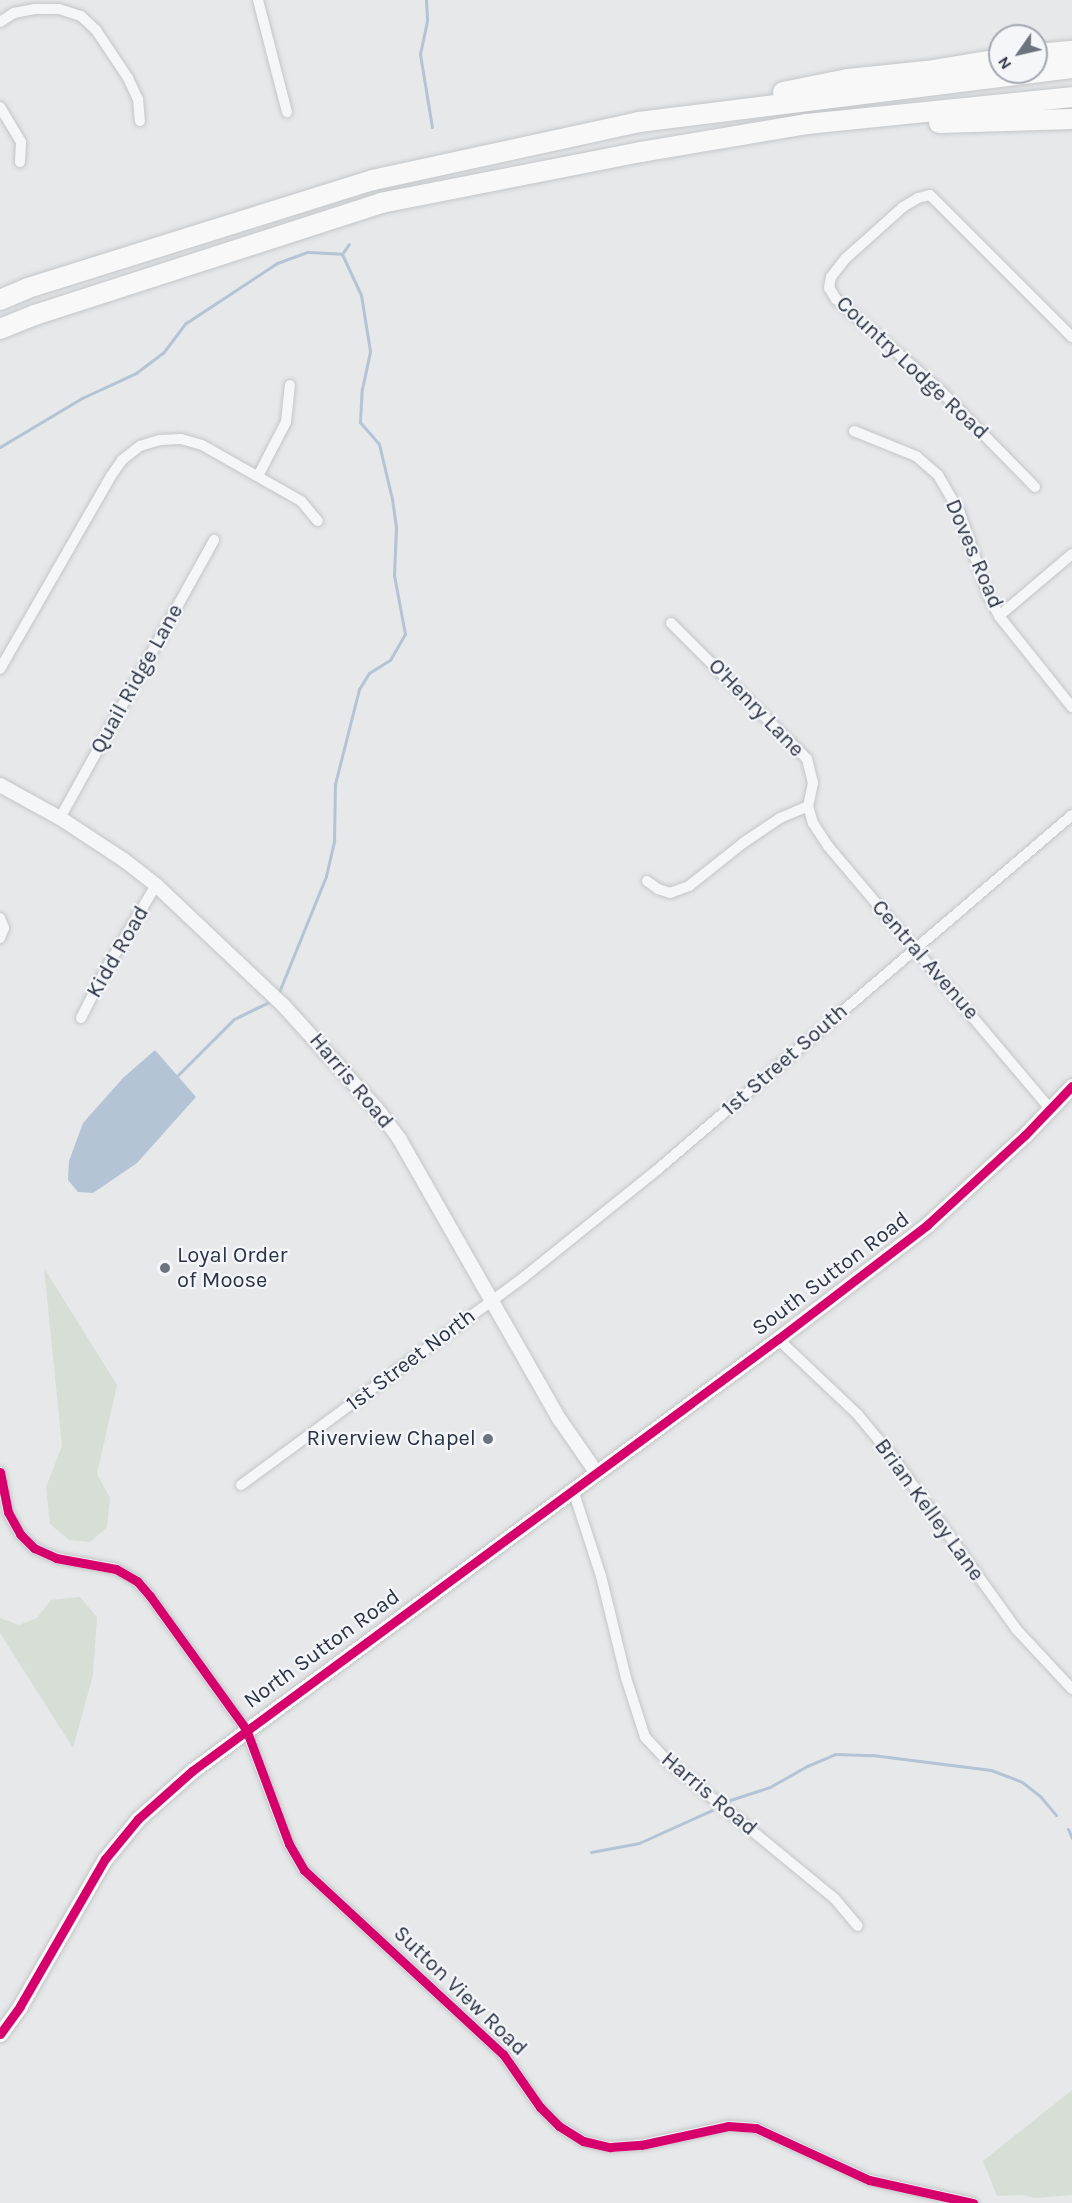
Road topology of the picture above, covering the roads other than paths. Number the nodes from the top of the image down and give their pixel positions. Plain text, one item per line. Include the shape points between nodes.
1 (258, 0) edge
2 (0, 22) edge
3 (1072, 51) edge
4 (1048, 53) edge
5 (988, 61) edge
6 (1072, 68) edge
7 (1072, 97) edge
8 (0, 107) edge
9 (287, 112) dead end
10 (1072, 119) edge
11 (140, 121) dead end
12 (639, 122) junction
13 (807, 124) junction
14 (20, 162) dead end
15 (0, 300) edge
16 (0, 329) edge
17 (1072, 337) edge
18 (290, 385) dead end
19 (854, 431) dead end
20 (258, 476) junction
21 (1035, 487) dead end
22 (318, 521) dead end
23 (214, 540) dead end
24 (1072, 554) edge
25 (999, 616) junction
26 (671, 623) dead end
27 (0, 669) edge
28 (1072, 707) edge
29 (0, 785) edge
30 (808, 806) junction
31 (1072, 815) edge
32 (60, 818) junction
33 (647, 881) dead end
34 (156, 885) junction
35 (0, 918) edge
36 (0, 938) edge
37 (915, 949) junction
38 (81, 1018) dead end
39 (1072, 1086) edge
40 (1050, 1109) junction
41 (494, 1299) junction
42 (778, 1339) junction
43 (0, 1472) edge
44 (596, 1473) junction
45 (241, 1485) dead end
46 (573, 1490) junction
47 (1072, 1689) edge
48 (246, 1729) junction
49 (858, 1926) dead end
50 (0, 2034) edge
51 (973, 2203) edge

1 - 9 street
2 - 11 street via 14,13 35,9 59,9 81,16 96,30 128,78 138,99
3 - 4 highway
5 - 12 highway via 848,79
6 - 12 highway
7 - 13 highway
8 - 14 street via 21,142
10 - 13 highway via 898,126
12 - 15 highway via 373,180 39,284
13 - 16 highway via 381,202
17 - 21 street, Country Lodge Road via 930,195 903,207 845,259 831,277 829,288 836,299 941,391
18 - 20 street via 286,422
19 - 25 street, Doves Road via 916,456 938,475 960,513
20 - 22 street via 301,501
20 - 27 street via 202,445 181,439 140,446 122,460 111,476
23 - 32 street, Quail Ridge Lane
24 - 25 street
25 - 28 street, Doves Road
26 - 30 street, O'Henry Lane via 807,759 813,783
29 - 32 street, Harris Road
30 - 33 street via 780,818 689,886 670,893
30 - 37 street, Central Avenue via 813,824 828,846
31 - 37 street, 1st Street South
32 - 34 street, Harris Road
34 - 38 street, Kidd Road
34 - 41 street, Harris Road via 283,1005 377,1109 400,1140
35 - 36 street via 4,928
37 - 40 street, Central Avenue
37 - 41 street, 1st Street South via 666,1162
39 - 40 main road, South Sutton Road
40 - 42 main road, South Sutton Road via 927,1225
41 - 44 street, Harris Road via 561,1420
41 - 45 street, 1st Street North
42 - 44 main road, South Sutton Road
42 - 47 street, Brian Kelley Lane via 858,1414 1017,1630
43 - 48 street, Sutton View Road via 8,1512 20,1534 34,1548 56,1558 116,1569 137,1581
44 - 46 main road, North Sutton Road
46 - 48 main road, North Sutton Road
46 - 49 street, Harris Road via 645,1737 667,1761 835,1899
48 - 50 main road, North Sutton Road via 138,1819 105,1859
48 - 51 street, Sutton View Road via 290,1844 304,1870 488,2039 549,2117 570,2134 599,2145 623,2148 716,2127 756,2128 868,2180

